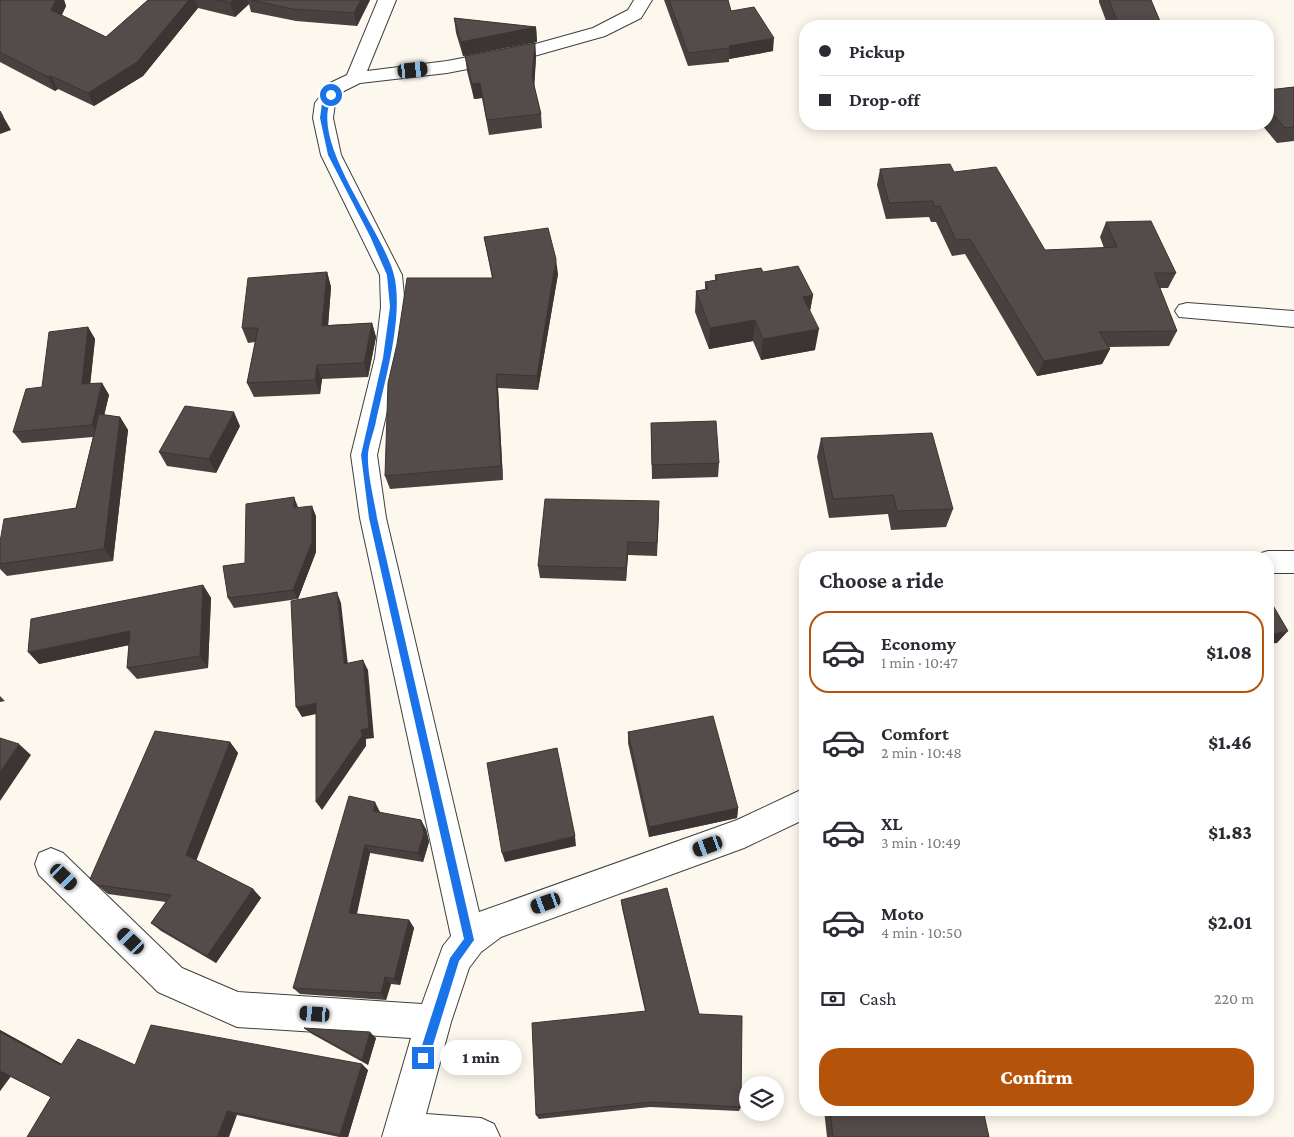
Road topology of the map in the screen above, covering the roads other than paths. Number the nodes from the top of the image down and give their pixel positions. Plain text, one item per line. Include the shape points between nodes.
1 (387, 0) edge
2 (644, 0) edge
3 (355, 78) junction
4 (1187, 312) dead end
5 (1294, 319) edge
6 (1274, 562) edge
7 (1294, 562) edge
8 (799, 806) edge
9 (51, 864) dead end
10 (469, 940) junction
11 (433, 1022) junction
12 (402, 1134) edge
13 (481, 1137) edge

1 - 3 street
2 - 3 street via 635,14 599,32 534,50 447,67
3 - 10 street via 338,87 325,103 323,118 331,155 390,275 393,307 387,358 364,455 373,518
4 - 5 street
6 - 7 street
8 - 10 street via 744,833 491,924
9 - 11 street via 170,980 237,1008
10 - 11 street via 455,958
11 - 12 street
12 - 13 street

